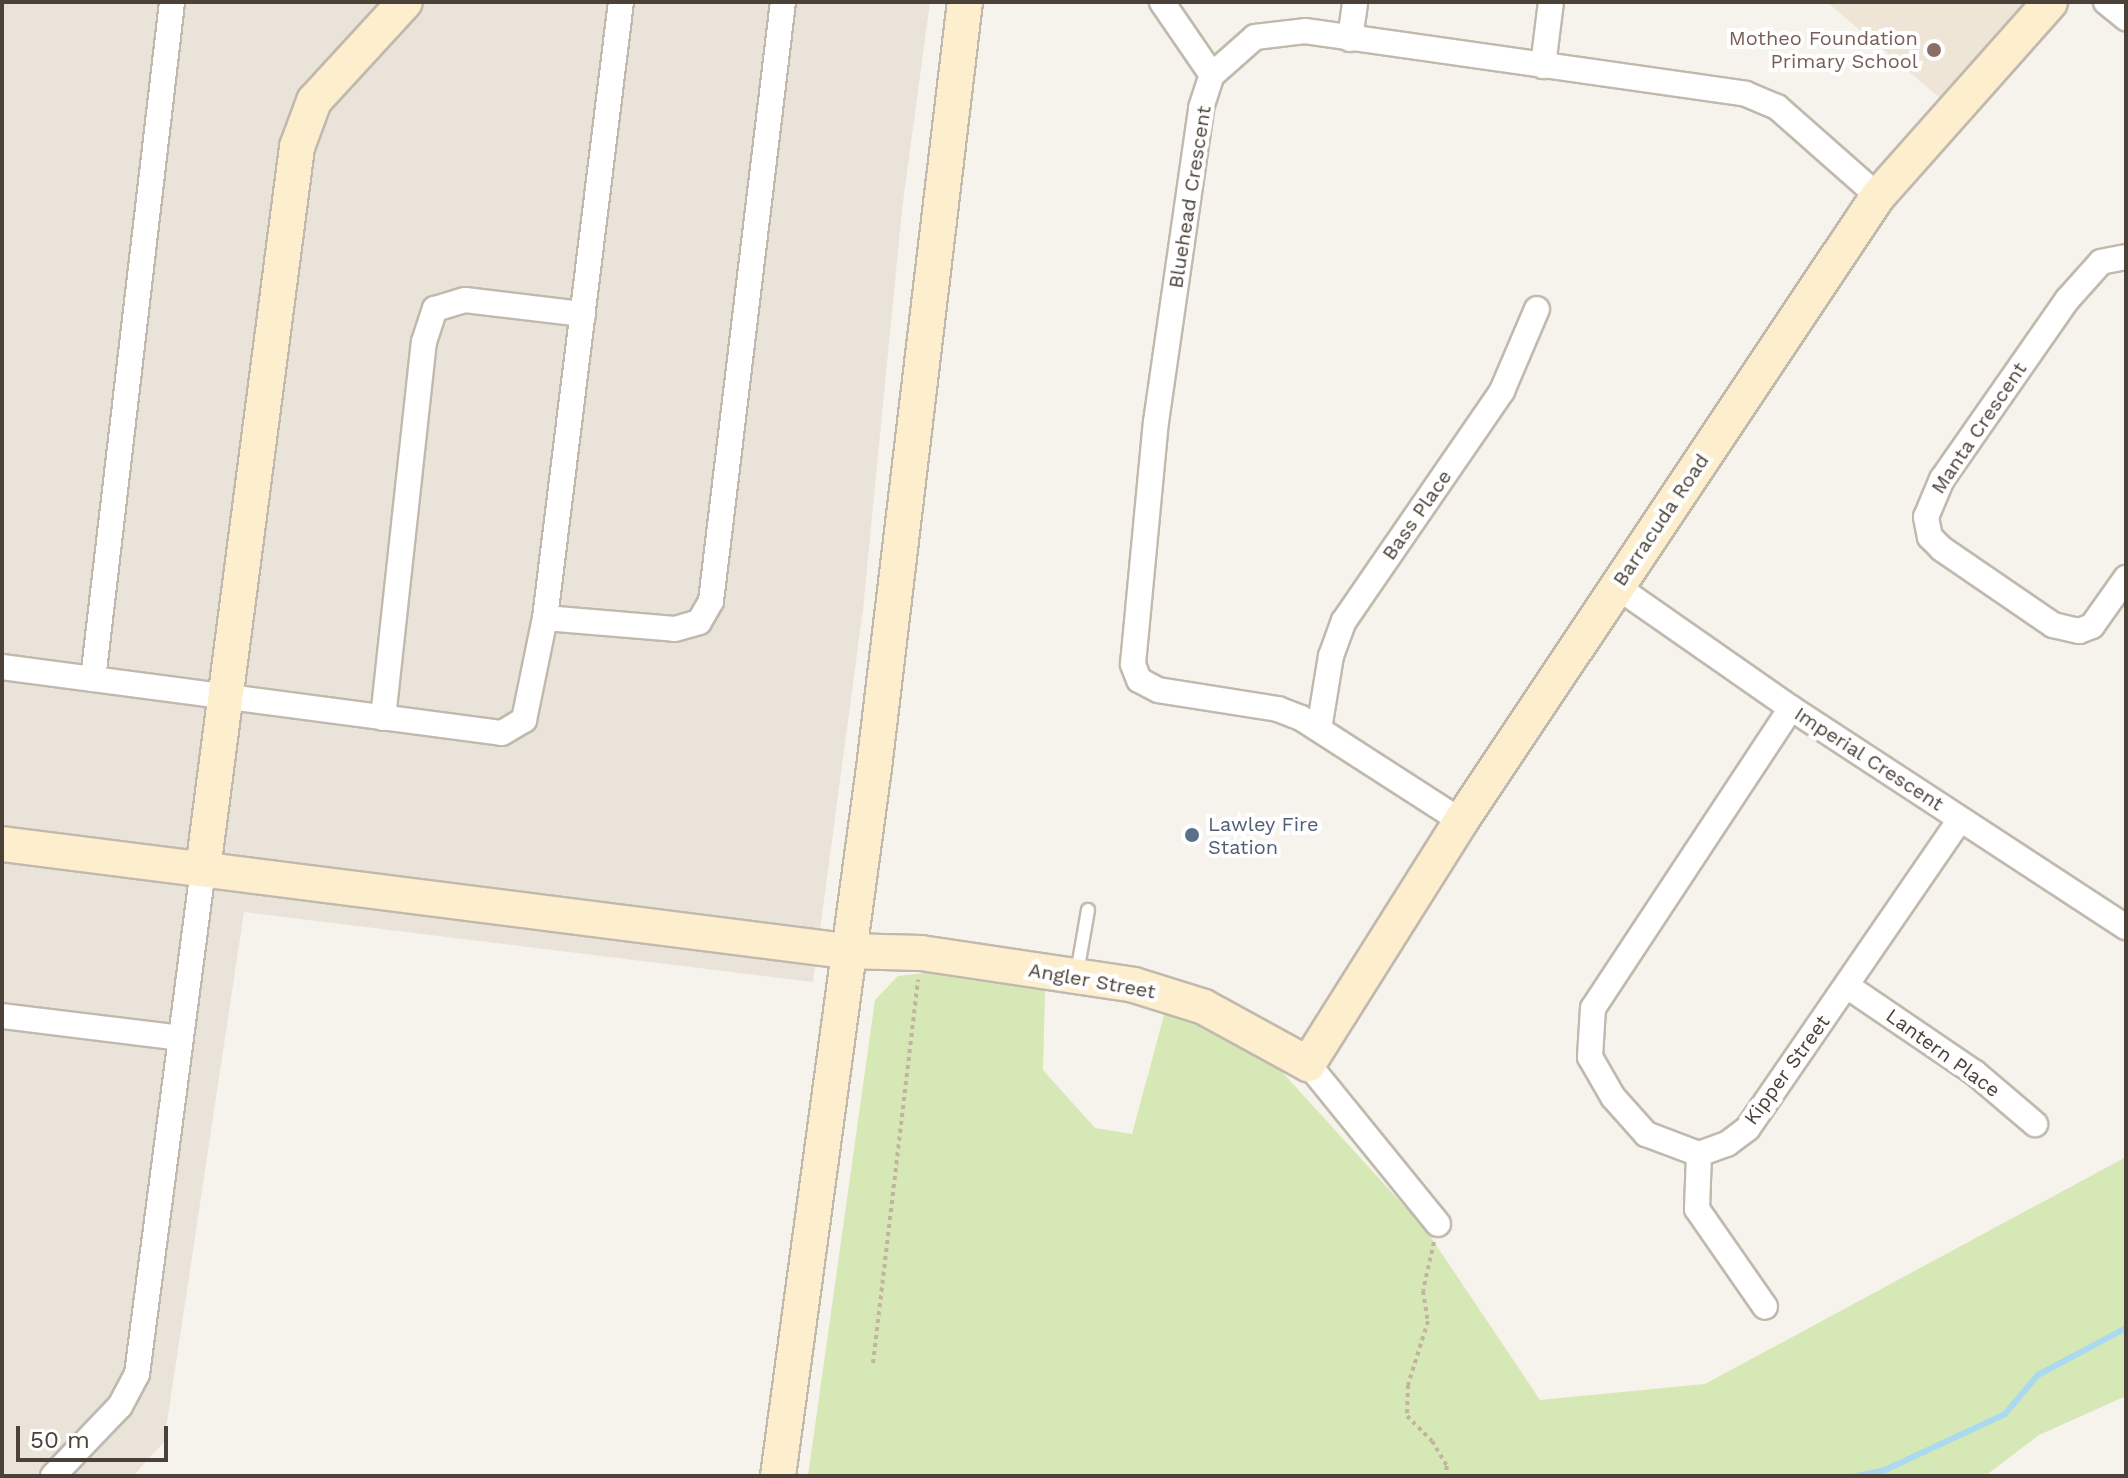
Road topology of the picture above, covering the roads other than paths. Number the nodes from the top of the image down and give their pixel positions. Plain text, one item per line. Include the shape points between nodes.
1 (172, 2) edge
2 (405, 2) edge
3 (621, 2) edge
4 (783, 2) edge
5 (965, 2) edge
6 (1162, 2) edge
7 (1355, 2) edge
8 (1551, 2) edge
9 (2050, 2) edge
10 (2106, 2) edge
11 (2126, 18) edge
12 (1350, 39) junction
13 (1543, 66) junction
14 (1212, 75) junction
15 (1878, 196) junction
16 (2126, 257) edge
17 (1537, 309) dead end
18 (583, 314) junction
19 (2126, 578) edge
20 (1616, 586) junction
21 (545, 618) junction
22 (2, 667) edge
23 (93, 679) junction
24 (228, 697) junction
25 (1791, 708) junction
26 (383, 718) junction
27 (1319, 729) junction
28 (1960, 820) junction
29 (1461, 821) junction
30 (2, 844) edge
31 (203, 869) junction
32 (1088, 910) dead end
33 (2126, 927) edge
34 (846, 951) junction
35 (1077, 977) junction
36 (1847, 986) junction
37 (2, 1016) edge
38 (180, 1038) junction
39 (1308, 1064) junction
40 (2035, 1124) dead end
41 (1699, 1154) junction
42 (1438, 1224) road end
43 (1765, 1307) dead end
44 (53, 1476) edge
45 (778, 1476) edge

1 - 23 street
2 - 24 street via 314,101 297,147
3 - 18 street
4 - 21 street via 711,601 691,627 675,629
5 - 34 street via 874,768
6 - 14 street
7 - 12 street
8 - 13 street
9 - 15 street, Barracuda Road
10 - 11 street
12 - 13 street
12 - 14 street via 1305,31 1255,37
13 - 15 street via 1746,94 1777,107
14 - 27 street, Bluehead Crescent via 1201,108 1156,422 1133,664 1139,680 1158,690 1278,709
15 - 20 street, Barracuda Road
16 - 19 street, Manta Crescent via 2101,262 2067,300 1942,479 1926,517 1930,537 1942,549 2053,625 2079,631 2092,626
17 - 27 street, Bass Place via 1502,391 1344,621 1331,656
18 - 21 street
18 - 26 street via 465,300 435,309 424,342
20 - 25 street, Imperial Crescent
20 - 29 street, Barracuda Road
21 - 26 street via 530,704 516,728 502,733
22 - 23 street
23 - 24 street
24 - 26 street
24 - 31 street
25 - 28 street, Imperial Crescent
25 - 41 street via 1602,987 1590,1019 1590,1057 1613,1097 1646,1134
27 - 29 street, Bluehead Crescent
28 - 33 street, Imperial Crescent
28 - 36 street, Kipper Street
29 - 39 street, Barracuda Road
30 - 31 street, Angler Street
31 - 34 street, Angler Street
31 - 38 street
32 - 35 lane
34 - 35 street, Angler Street via 921,953
34 - 45 street
35 - 39 street, Angler Street via 1134,985 1204,1007
36 - 40 street, Lantern Place via 1975,1073
36 - 41 street, Kipper Street via 1748,1128 1727,1144
37 - 38 street
38 - 44 street via 137,1374 120,1406
39 - 42 street, Angler Street
41 - 43 street via 1697,1209

